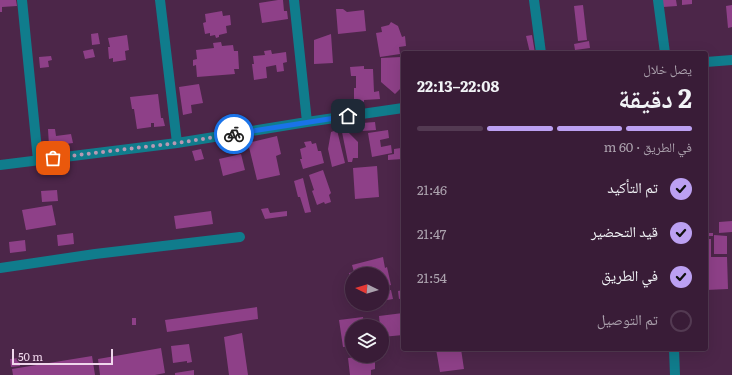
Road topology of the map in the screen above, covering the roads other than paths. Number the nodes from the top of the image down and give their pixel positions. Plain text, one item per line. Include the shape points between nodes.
1 (22, 0) edge
2 (160, 0) edge
3 (294, 0) edge
4 (534, 0) edge
5 (658, 0) edge
6 (541, 51) edge
7 (665, 51) edge
8 (732, 60) edge
9 (708, 62) edge
10 (401, 108) edge
11 (307, 122) junction
12 (177, 143) junction
13 (38, 160) junction
14 (0, 165) edge
15 (240, 237) dead end
16 (0, 268) edge
17 (674, 351) edge
18 (675, 375) edge

1 - 13 street
2 - 12 street
3 - 11 street
4 - 6 street
5 - 7 street
8 - 9 street
10 - 11 street
11 - 12 street
12 - 13 street
13 - 14 street
15 - 16 street
17 - 18 street

